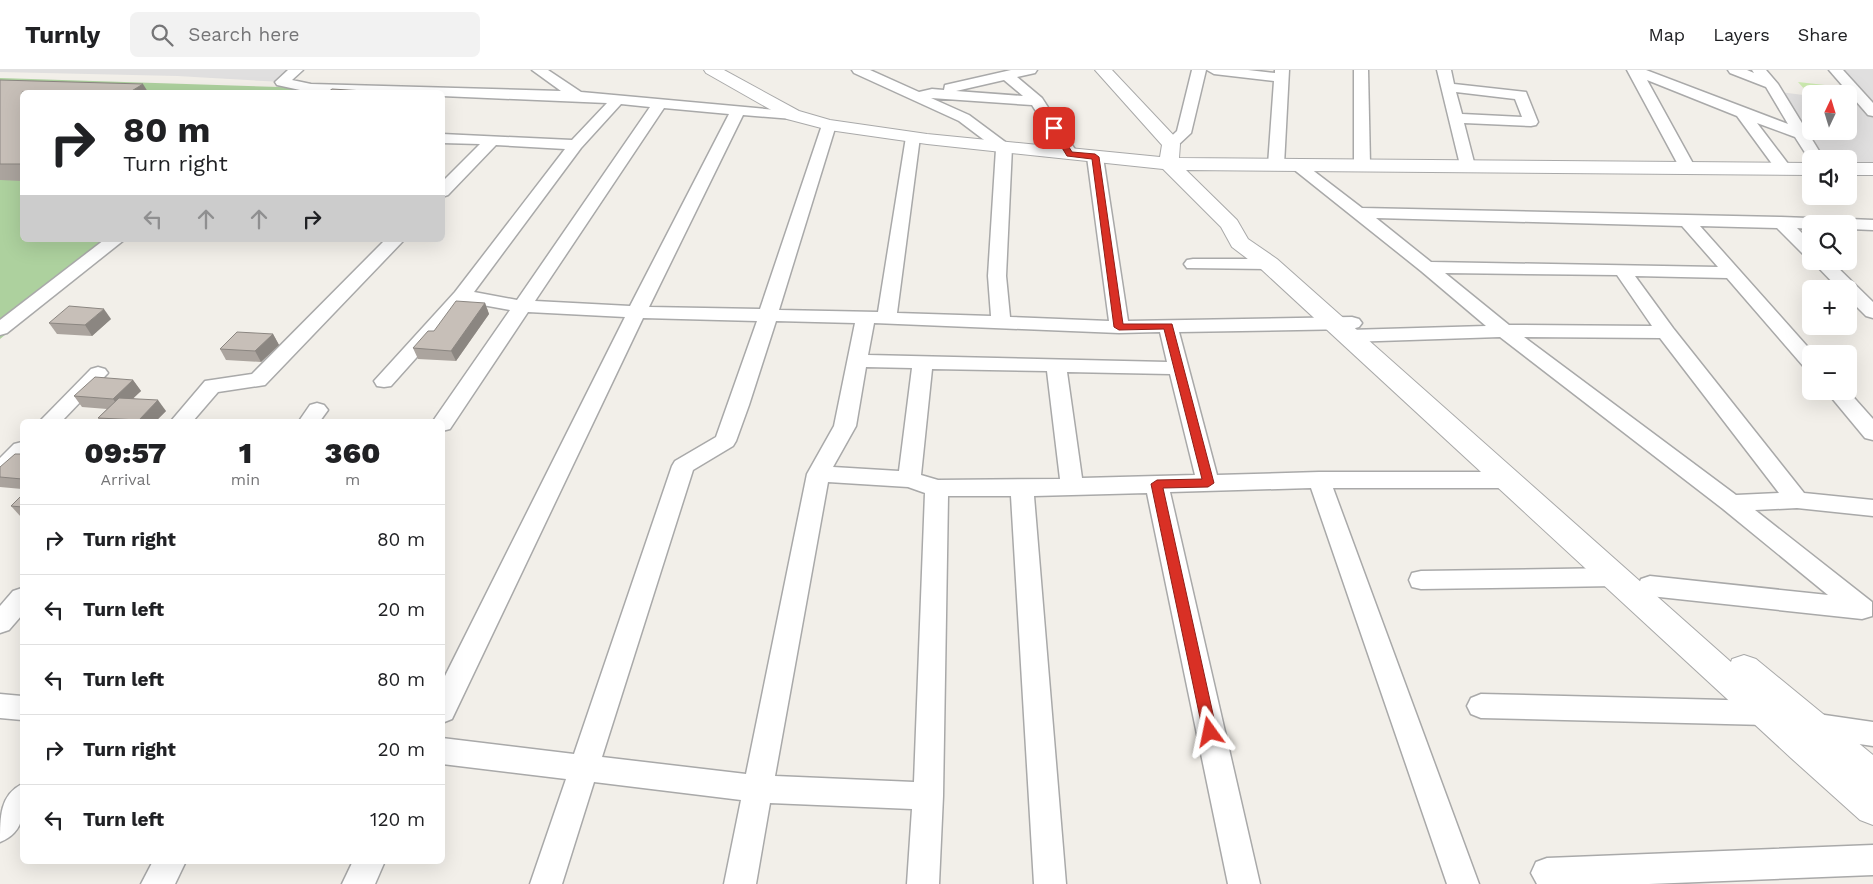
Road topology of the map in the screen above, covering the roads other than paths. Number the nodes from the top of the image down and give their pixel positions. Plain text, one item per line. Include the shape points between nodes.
1 (296, 70) edge
2 (539, 70) edge
3 (695, 70) edge
4 (712, 70) edge
5 (859, 70) edge
6 (1030, 70) edge
7 (1103, 70) edge
8 (1199, 70) edge
9 (1214, 70) edge
10 (1360, 70) edge
11 (1444, 70) edge
12 (1634, 70) edge
13 (1734, 70) edge
14 (1759, 70) edge
15 (1836, 70) edge
16 (1281, 74) edge
17 (1007, 75) junction
18 (1771, 84) junction
19 (1448, 86) junction
20 (308, 90) edge
21 (445, 93) edge
22 (932, 93) junction
23 (577, 96) junction
24 (916, 97) junction
25 (617, 100) junction
26 (1037, 101) junction
27 (660, 103) junction
28 (772, 105) junction
29 (738, 110) junction
30 (1873, 112) edge
31 (1742, 113) junction
32 (793, 115) junction
33 (1455, 118) junction
34 (829, 125) junction
35 (1802, 134) joint
36 (913, 137) junction
37 (445, 138) edge
38 (492, 141) junction
39 (576, 145) junction
40 (1004, 147) junction
41 (1070, 154) junction
42 (1170, 154) junction
43 (1095, 157) junction
44 (1276, 165) junction
45 (1297, 165) junction
46 (1362, 165) junction
47 (1467, 166) junction
48 (1873, 168) edge
49 (1688, 169) junction
50 (1802, 169) edge
51 (1857, 169) edge
52 (1784, 170) junction
53 (445, 189) edge
54 (1358, 213) junction
55 (1687, 221) junction
56 (1781, 222) junction
57 (1802, 223) edge
58 (1857, 224) edge
59 (1873, 225) edge
60 (113, 242) edge
61 (393, 242) edge
62 (1802, 243) edge
63 (1279, 262) junction
64 (1193, 264) dead end
65 (1428, 267) junction
66 (1622, 270) junction
67 (1830, 270) edge
68 (1732, 273) junction
69 (462, 296) junction
70 (522, 306) junction
71 (636, 312) junction
72 (1873, 312) edge
73 (768, 316) junction
74 (865, 318) junction
75 (887, 318) junction
76 (1001, 322) junction
77 (1168, 326) junction
78 (1119, 327) junction
79 (0, 329) edge
80 (1350, 329) junction
81 (1504, 332) junction
82 (1666, 332) junction
83 (1802, 353) edge
84 (859, 361) junction
85 (923, 363) junction
86 (1056, 364) junction
87 (1180, 368) junction
88 (98, 373) dead end
89 (384, 381) dead end
90 (1844, 400) edge
91 (52, 419) edge
92 (183, 419) edge
93 (445, 420) edge
94 (1873, 433) edge
95 (20, 451) edge
96 (0, 472) edge
97 (818, 474) junction
98 (909, 479) junction
99 (1319, 480) junction
100 (1509, 480) junction
101 (1208, 483) junction
102 (1157, 484) junction
103 (1072, 487) junction
104 (937, 488) junction
105 (1022, 488) junction
106 (1796, 500) junction
107 (1731, 503) junction
108 (1873, 508) edge
109 (1583, 536) junction
110 (1616, 577) junction
111 (1422, 580) dead end
112 (1650, 586) junction
113 (20, 600) edge
114 (1868, 610) edge
115 (0, 624) edge
116 (445, 705) edge
117 (0, 706) edge
118 (1481, 706) dead end
119 (20, 708) edge
120 (1766, 713) junction
121 (1810, 725) junction
122 (1873, 734) edge
123 (445, 751) edge
124 (585, 768) junction
125 (1873, 777) edge
126 (758, 789) junction
127 (928, 796) junction
128 (20, 801) edge
129 (1873, 808) edge
130 (0, 828) edge
131 (1873, 860) edge
132 (170, 864) edge
133 (368, 864) edge
134 (1546, 873) dead end
135 (157, 884) edge
136 (358, 884) edge
137 (546, 884) edge
138 (740, 884) edge
139 (923, 884) edge
140 (1050, 884) edge
141 (1244, 884) edge
142 (1462, 884) edge

1 - 20 street via 282,82
2 - 23 street
3 - 28 street via 736,98
4 - 28 street
5 - 24 street
6 - 17 street
7 - 42 street
8 - 42 street via 1184,133
9 - 16 street
10 - 46 street
11 - 19 street
12 - 31 street
12 - 49 street
13 - 18 street
14 - 18 street
15 - 30 street
16 - 44 street
17 - 22 street
17 - 26 street
18 - 35 street
19 - 33 street
19 - 33 street via 1521,94 1531,122
21 - 23 street
22 - 24 street
22 - 26 street
23 - 25 street
24 - 40 street via 964,118
25 - 27 street
25 - 39 street
26 - 41 street
27 - 29 street
27 - 70 street
28 - 32 street
29 - 32 street
29 - 71 street
31 - 35 street
31 - 52 street
32 - 34 street
33 - 47 street
34 - 36 street
34 - 73 street
36 - 40 street
36 - 75 street
37 - 38 street
38 - 39 street
38 - 53 street
39 - 69 street
40 - 41 street
40 - 76 street via 998,276
41 - 43 street
42 - 43 street
42 - 44 street
42 - 63 street via 1230,224 1239,243
43 - 78 street
44 - 45 street
45 - 46 street
45 - 54 street
46 - 47 street
47 - 49 street
48 - 51 street
49 - 52 street
50 - 52 street
54 - 55 street
54 - 65 street
55 - 56 street
55 - 68 street
56 - 57 street
56 - 62 street
58 - 59 street
60 - 79 street
61 - 92 street via 258,380 212,386
63 - 64 street
63 - 80 street
65 - 66 street
65 - 81 street
66 - 68 street
66 - 82 street
67 - 72 street
68 - 83 street
69 - 70 street
69 - 89 street
70 - 71 street
70 - 93 street
71 - 73 street
71 - 116 street
73 - 74 street
73 - 124 street via 725,441 683,466
74 - 75 street
74 - 84 street
75 - 76 street
76 - 78 street
77 - 78 street
77 - 80 street
77 - 87 street
80 - 81 street
80 - 100 street
80 - 109 street
81 - 82 street
81 - 107 street
82 - 106 street
84 - 85 street
84 - 97 street via 845,426
85 - 86 street
85 - 98 street
86 - 87 street
86 - 103 street
87 - 101 street
88 - 91 street
90 - 94 street
95 - 96 street
97 - 98 street
97 - 126 street
98 - 104 street
99 - 100 street
99 - 101 street
99 - 142 street
100 - 109 street
101 - 102 street
102 - 103 street
102 - 141 street
103 - 105 street
104 - 105 street
104 - 127 street
105 - 140 street
106 - 107 street
106 - 108 street
107 - 114 street
109 - 110 street
109 - 112 street
110 - 111 street
110 - 120 street
112 - 114 street
112 - 121 street
113 - 115 street
117 - 119 street
118 - 120 street
120 - 129 street
121 - 122 street
121 - 125 street
123 - 124 street
124 - 126 street
124 - 137 street
126 - 127 street
126 - 138 street
127 - 139 street
128 - 130 street
131 - 134 street
132 - 135 street
133 - 136 street

